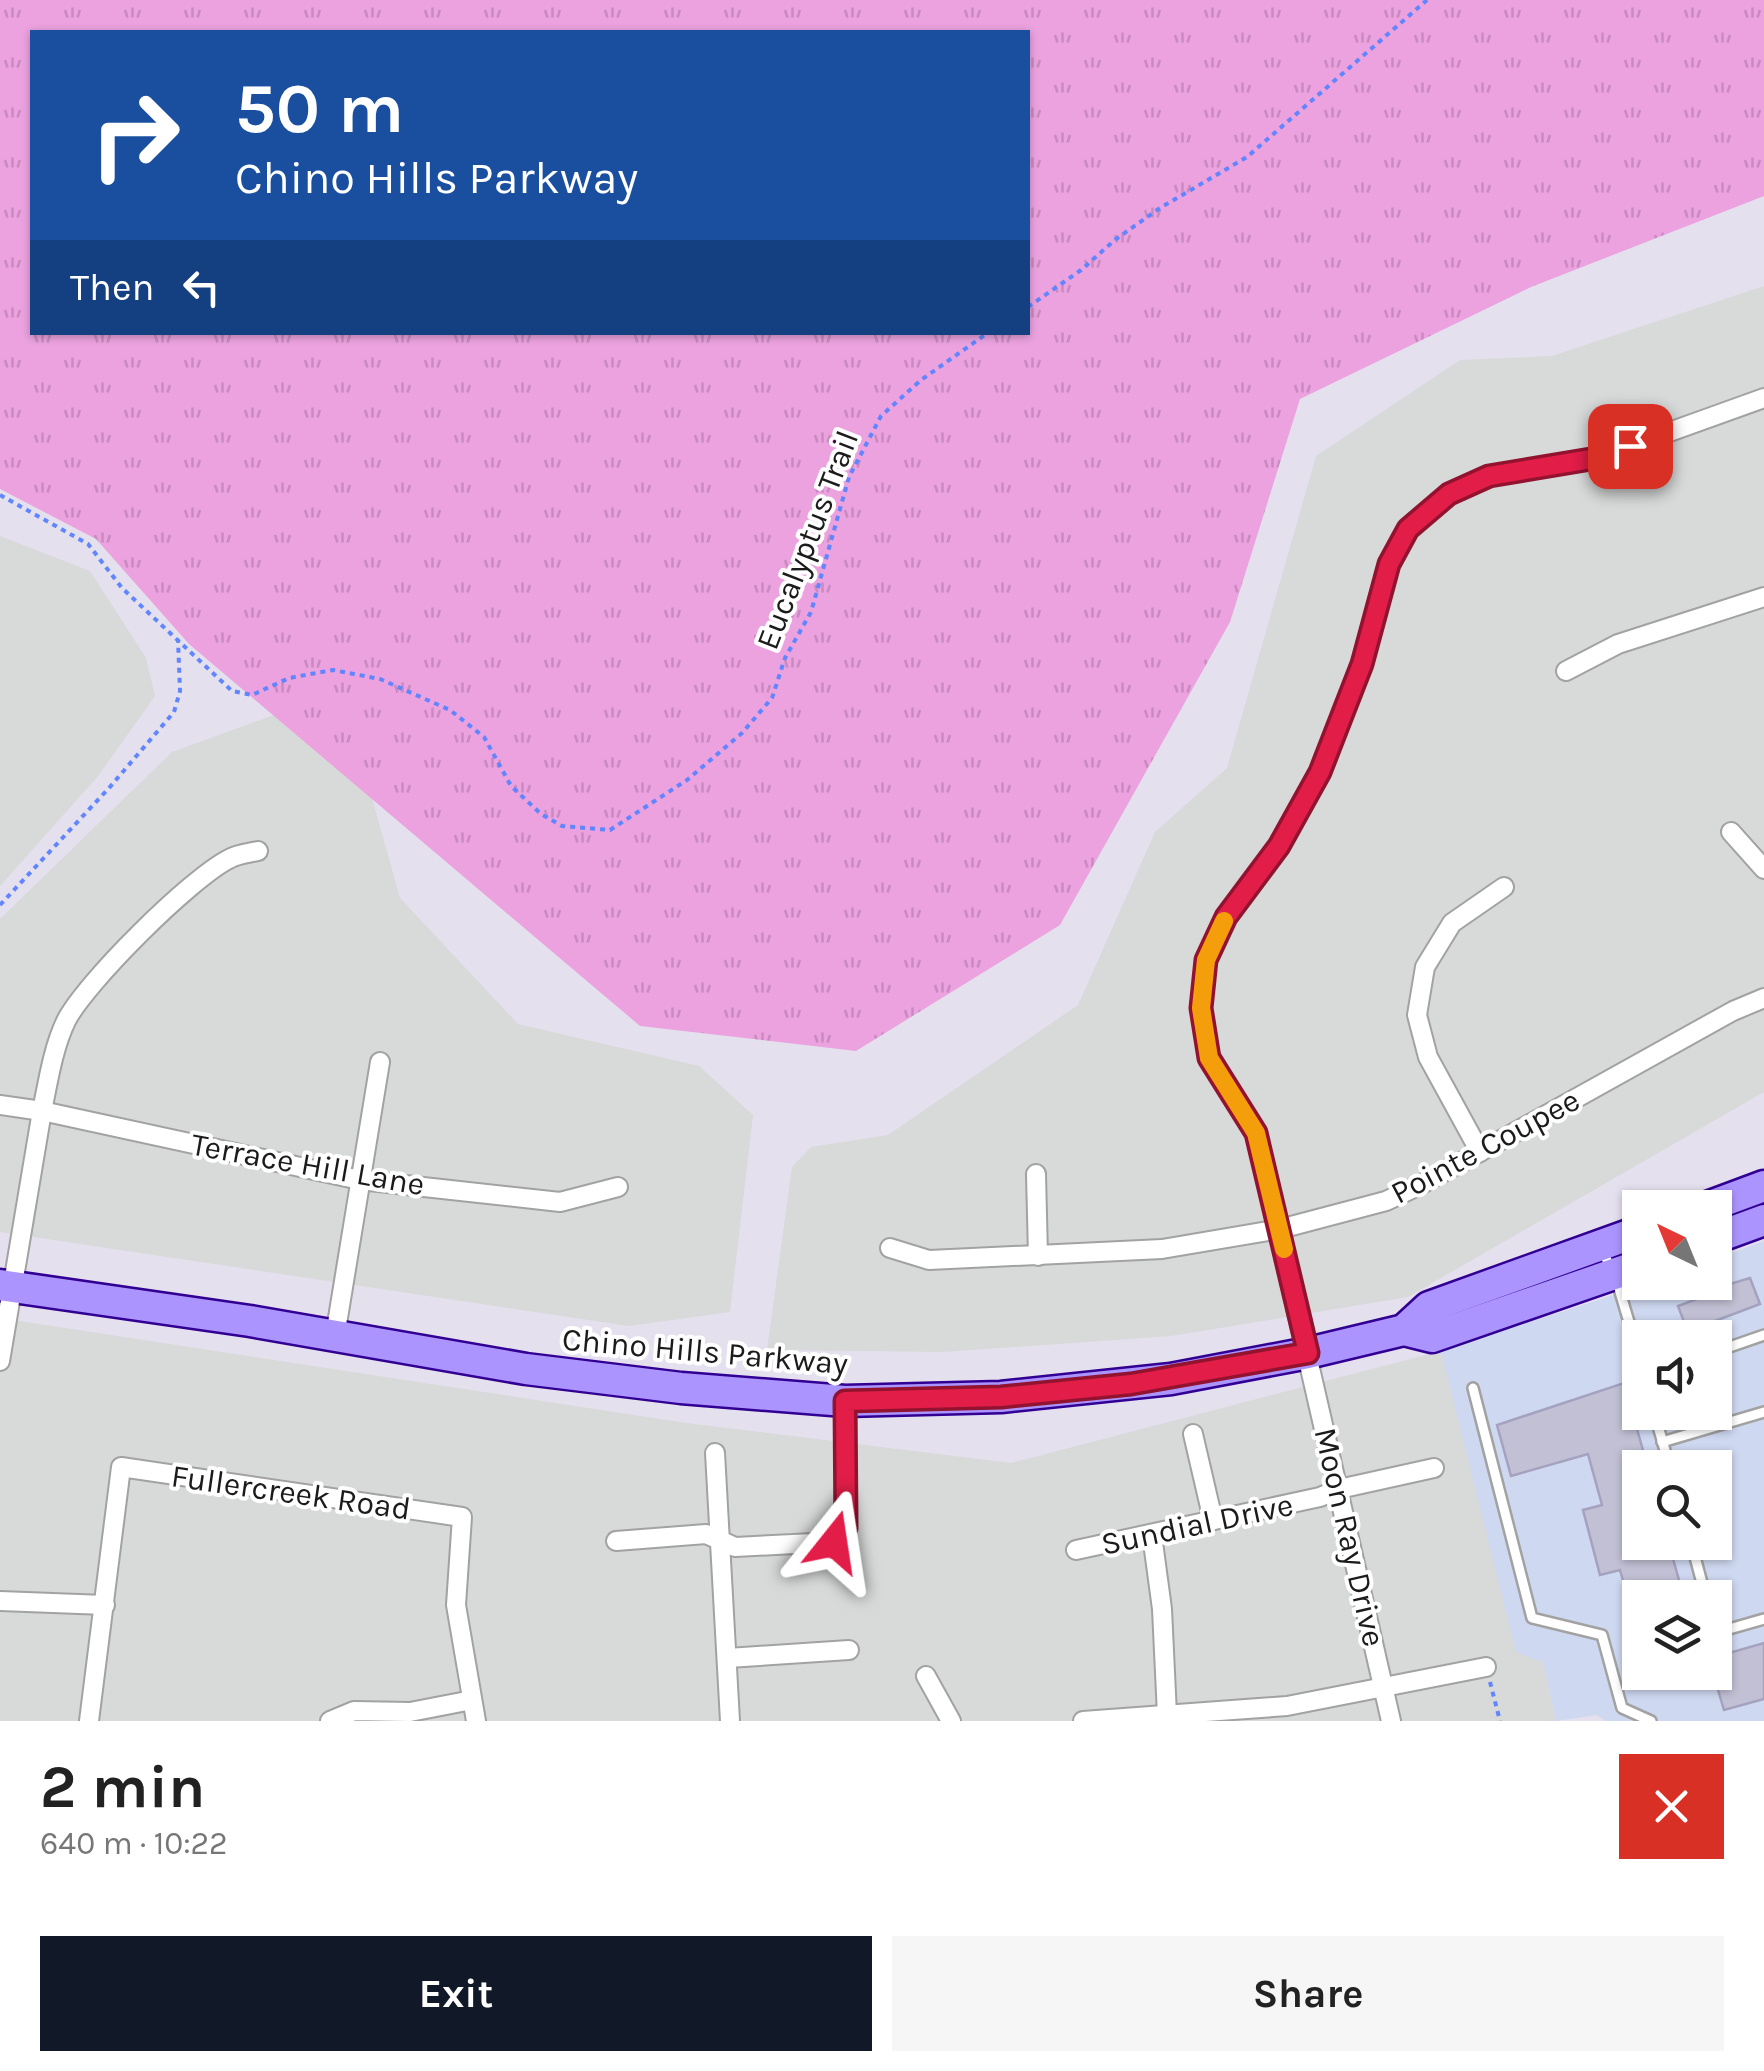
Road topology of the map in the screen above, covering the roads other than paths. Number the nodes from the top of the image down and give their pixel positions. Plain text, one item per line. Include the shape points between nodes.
1 (1764, 398) edge
2 (1764, 597) edge
3 (1566, 672) dead end
4 (1731, 832) dead end
5 (258, 850) dead end
6 (1764, 870) edge
7 (1504, 887) dead end
8 (1764, 998) edge
9 (380, 1062) dead end
10 (0, 1105) edge
11 (42, 1111) junction
12 (1480, 1152) junction
13 (1036, 1174) dead end
14 (360, 1180) junction
15 (618, 1186) dead end
16 (1764, 1186) edge
17 (1732, 1198) edge
18 (1764, 1220) edge
19 (1280, 1229) junction
20 (1732, 1232) edge
21 (1622, 1238) edge
22 (1600, 1246) junction
23 (890, 1248) dead end
24 (1038, 1256) junction
25 (1622, 1265) edge
26 (1622, 1272) edge
27 (7, 1287) edge
28 (1404, 1330) junction
29 (1764, 1335) edge
30 (335, 1336) junction
31 (1732, 1346) edge
32 (1308, 1353) junction
33 (0, 1361) edge
34 (1474, 1388) dead end
35 (845, 1401) junction
36 (1764, 1412) edge
37 (1659, 1430) edge
38 (1193, 1434) dead end
39 (1662, 1442) junction
40 (1664, 1450) edge
41 (714, 1454) dead end
42 (1434, 1468) dead end
43 (1340, 1489) junction
44 (1213, 1520) junction
45 (1152, 1535) junction
46 (616, 1540) dead end
47 (720, 1542) junction
48 (1076, 1550) dead end
49 (0, 1600) edge
50 (105, 1605) junction
51 (1764, 1619) edge
52 (1732, 1628) edge
53 (849, 1650) dead end
54 (728, 1658) junction
55 (1486, 1668) road end
56 (926, 1676) dead end
57 (1383, 1686) junction
58 (472, 1700) junction
59 (1167, 1715) junction
60 (1190, 1717) edge
61 (89, 1721) edge
62 (330, 1721) edge
63 (476, 1721) edge
64 (730, 1721) edge
65 (951, 1721) edge
66 (1083, 1721) edge
67 (1391, 1721) edge
68 (1650, 1721) edge

1 - 19 street, Moon Ray Drive via 1597,458 1489,476 1449,494 1408,529 1389,564 1362,664 1320,772 1279,846 1226,917 1206,960 1201,1008 1209,1058 1256,1133
2 - 3 street via 1618,644
4 - 6 street
5 - 11 street via 229,858 182,895 91,984 66,1022
7 - 12 street via 1452,923 1424,967 1417,1015 1428,1056
8 - 12 street, Pointe Coupee
9 - 14 street
10 - 11 street, Terrace Hill Lane
11 - 14 street, Terrace Hill Lane
11 - 27 street
12 - 19 street, Pointe Coupee via 1386,1201
13 - 24 street
14 - 15 street, Terrace Hill Lane via 560,1202
14 - 30 street
16 - 17 main road
18 - 20 main road
19 - 24 street, Pointe Coupee via 1162,1249
19 - 32 street, Moon Ray Drive
21 - 22 main road, Chino Hills Parkway
22 - 25 lane
22 - 28 main road, Chino Hills Parkway via 1429,1308
23 - 24 street, Pointe Coupee via 929,1260
26 - 28 main road, Chino Hills Parkway via 1432,1337
27 - 30 main road, Chino Hills Parkway
27 - 33 street
28 - 32 main road, Chino Hills Parkway
29 - 31 lane
30 - 35 main road, Chino Hills Parkway via 603,1380
32 - 35 main road, Chino Hills Parkway via 1131,1384 1001,1397
32 - 43 street, Moon Ray Drive
34 - 68 lane via 1532,1618 1602,1636 1622,1708
35 - 47 street via 842,1536 834,1542 735,1547
36 - 39 lane
37 - 39 lane
38 - 44 street
39 - 40 lane
41 - 47 street
42 - 43 street, Sundial Drive
43 - 44 street, Sundial Drive
43 - 57 street, Moon Ray Drive
44 - 45 street, Sundial Drive
45 - 48 street, Sundial Drive
45 - 59 street
46 - 47 street via 706,1534
47 - 54 street
49 - 50 street
50 - 58 street, Fullercreek Road via 120,1467 462,1517 456,1605
50 - 61 street
51 - 52 lane
53 - 54 street
54 - 64 street
55 - 57 street
56 - 65 street
57 - 60 street
57 - 67 street, Moon Ray Drive
58 - 62 street via 410,1712 354,1711
58 - 63 street
59 - 60 street
59 - 66 street

